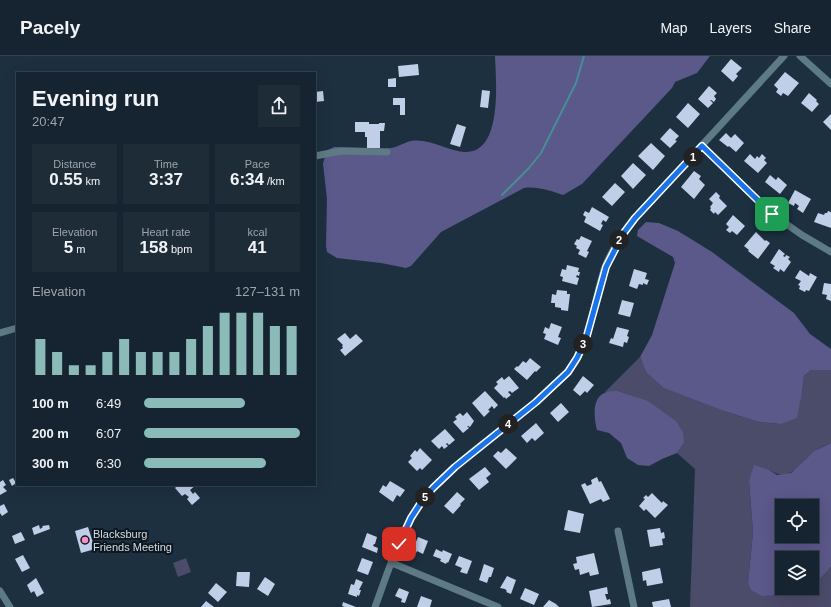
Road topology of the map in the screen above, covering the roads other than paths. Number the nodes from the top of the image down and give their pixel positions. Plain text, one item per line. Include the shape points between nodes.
1 (784, 56) edge
2 (800, 56) edge
3 (831, 84) edge
4 (702, 146) junction
5 (387, 152) dead end
6 (316, 156) edge
7 (831, 252) edge
8 (16, 328) edge
9 (0, 333) edge
10 (618, 531) dead end
11 (392, 563) junction
12 (0, 591) edge
13 (10, 607) edge
14 (375, 607) edge
15 (498, 607) edge
16 (634, 607) edge

1 - 4 street
2 - 3 street
4 - 7 street via 772,214 802,236
4 - 11 street via 623,234 606,267 586,339 568,372 433,488 411,518
5 - 6 street via 341,151
8 - 9 street
10 - 16 street
11 - 14 street
11 - 15 street
12 - 13 street

